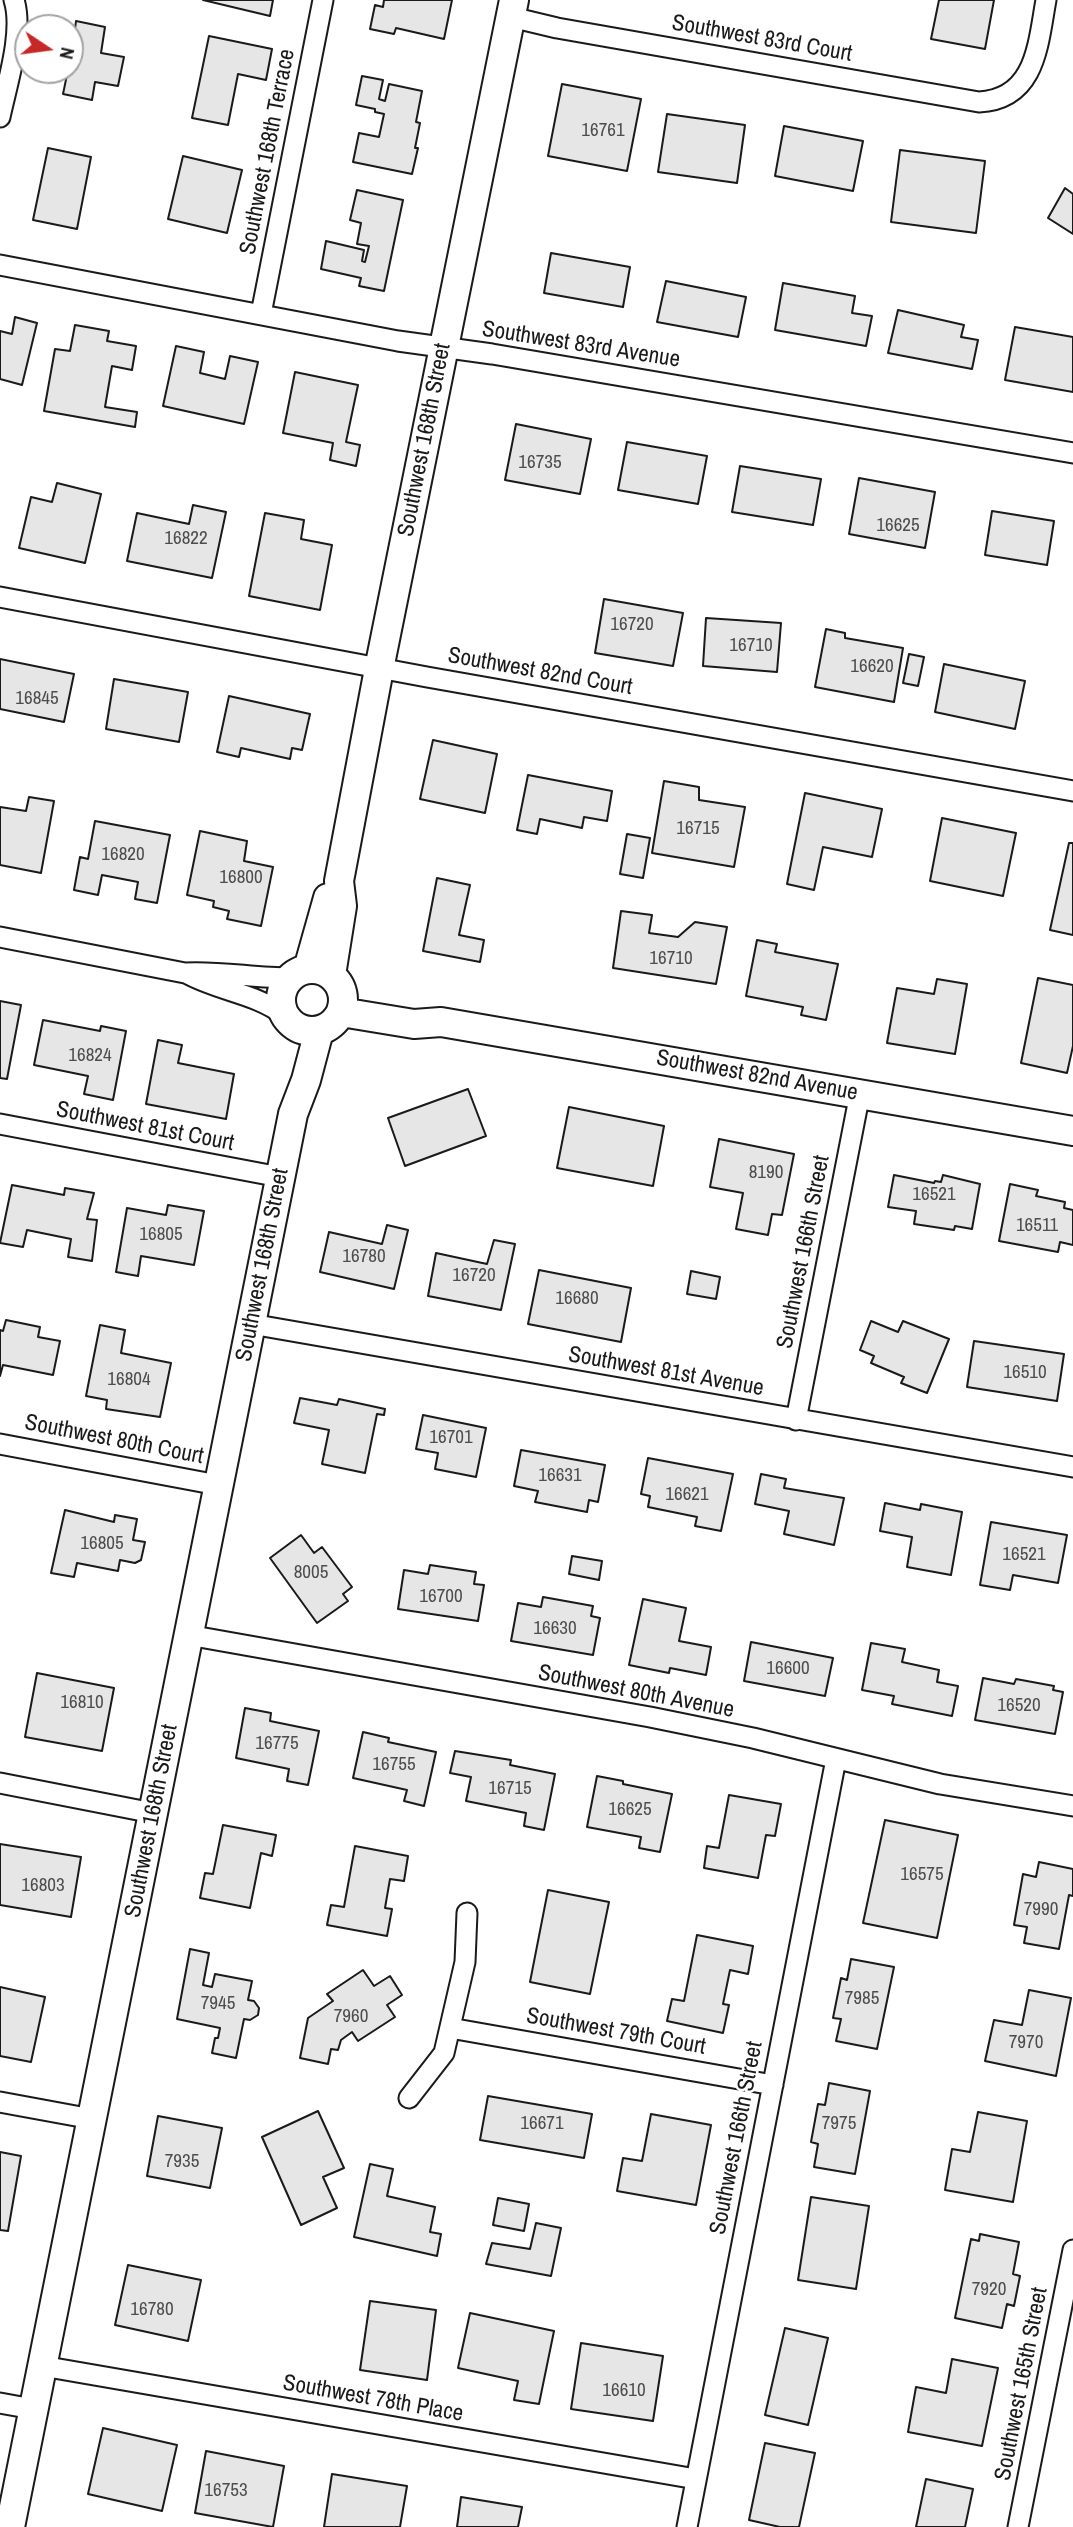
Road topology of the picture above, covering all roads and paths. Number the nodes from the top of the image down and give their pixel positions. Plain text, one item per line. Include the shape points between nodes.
1 (14, 0) edge
2 (323, 0) edge
3 (1046, 0) edge
4 (512, 9) edge
5 (0, 117) edge
6 (0, 265) edge
7 (261, 314) junction
8 (444, 347) junction
9 (1073, 453) edge
10 (0, 597) edge
11 (379, 668) junction
12 (1073, 791) edge
13 (0, 937) edge
14 (185, 973) junction
15 (322, 985) junction
16 (300, 1025) junction
17 (860, 1093) junction
18 (0, 1124) edge
19 (1073, 1131) edge
20 (280, 1177) junction
21 (251, 1324) junction
22 (796, 1419) junction
23 (0, 1444) edge
24 (1073, 1467) edge
25 (218, 1485) junction
26 (188, 1635) junction
27 (836, 1759) junction
28 (0, 1783) edge
29 (1073, 1806) edge
30 (153, 1813) junction
31 (467, 1913) dead end
32 (450, 2028) junction
33 (773, 2085) junction
34 (409, 2098) dead end
35 (0, 2102) edge
36 (92, 2119) junction
37 (1073, 2250) edge
38 (42, 2366) junction
39 (0, 2403) edge
40 (33, 2409) junction
41 (696, 2479) junction
42 (10, 2527) edge
43 (687, 2527) edge
44 (1018, 2527) edge

1 - 5 street via 15,45
2 - 7 street, Southwest 168th Terrace
3 - 4 street, Southwest 83rd Court via 1033,63 1017,88 993,102 557,28
4 - 8 street, Southwest 168th Street
6 - 7 street, Southwest 83rd Avenue
7 - 8 street, Southwest 83rd Avenue
8 - 9 street, Southwest 83rd Avenue
8 - 11 street, Southwest 168th Street
10 - 11 street, Southwest 82nd Court
11 - 12 street, Southwest 82nd Court
11 - 15 street, Southwest 168th Street via 339,881 342,906
13 - 14 street, Southwest 82nd Avenue
14 - 15 street, Southwest 82nd Avenue
14 - 16 street, Southwest 82nd Avenue via 207,985 268,1003
15 - 16 street via 336,1020
15 - 16 street, Southwest 168th Street via 281,996
15 - 17 street, Southwest 82nd Avenue via 414,1024 441,1022
16 - 20 street, Southwest 168th Street via 306,1080 293,1114
17 - 19 street, Southwest 82nd Avenue
17 - 22 street, Southwest 166th Street
18 - 20 street, Southwest 81st Court
20 - 21 street, Southwest 168th Street
21 - 22 street, Southwest 81st Avenue
21 - 25 street, Southwest 168th Street
22 - 24 street, Southwest 81st Avenue
23 - 25 street, Southwest 80th Court
25 - 26 street, Southwest 168th Street
26 - 27 street, Southwest 80th Avenue via 650,1717
26 - 30 street, Southwest 168th Street
27 - 29 street, Southwest 80th Avenue via 940,1784
27 - 33 street, Southwest 166th Street
28 - 30 street
30 - 36 street, Southwest 168th Street
31 - 32 street via 465,1962
32 - 33 street, Southwest 79th Court
32 - 34 street via 444,2053
33 - 41 street, Southwest 166th Street
35 - 36 street
36 - 38 street, Southwest 168th Street
37 - 44 street, Southwest 165th Street
38 - 40 street, Southwest 168th Street
38 - 41 street, Southwest 78th Place
39 - 40 street
40 - 42 street, Southwest 168th Street
41 - 43 street, Southwest 166th Street

